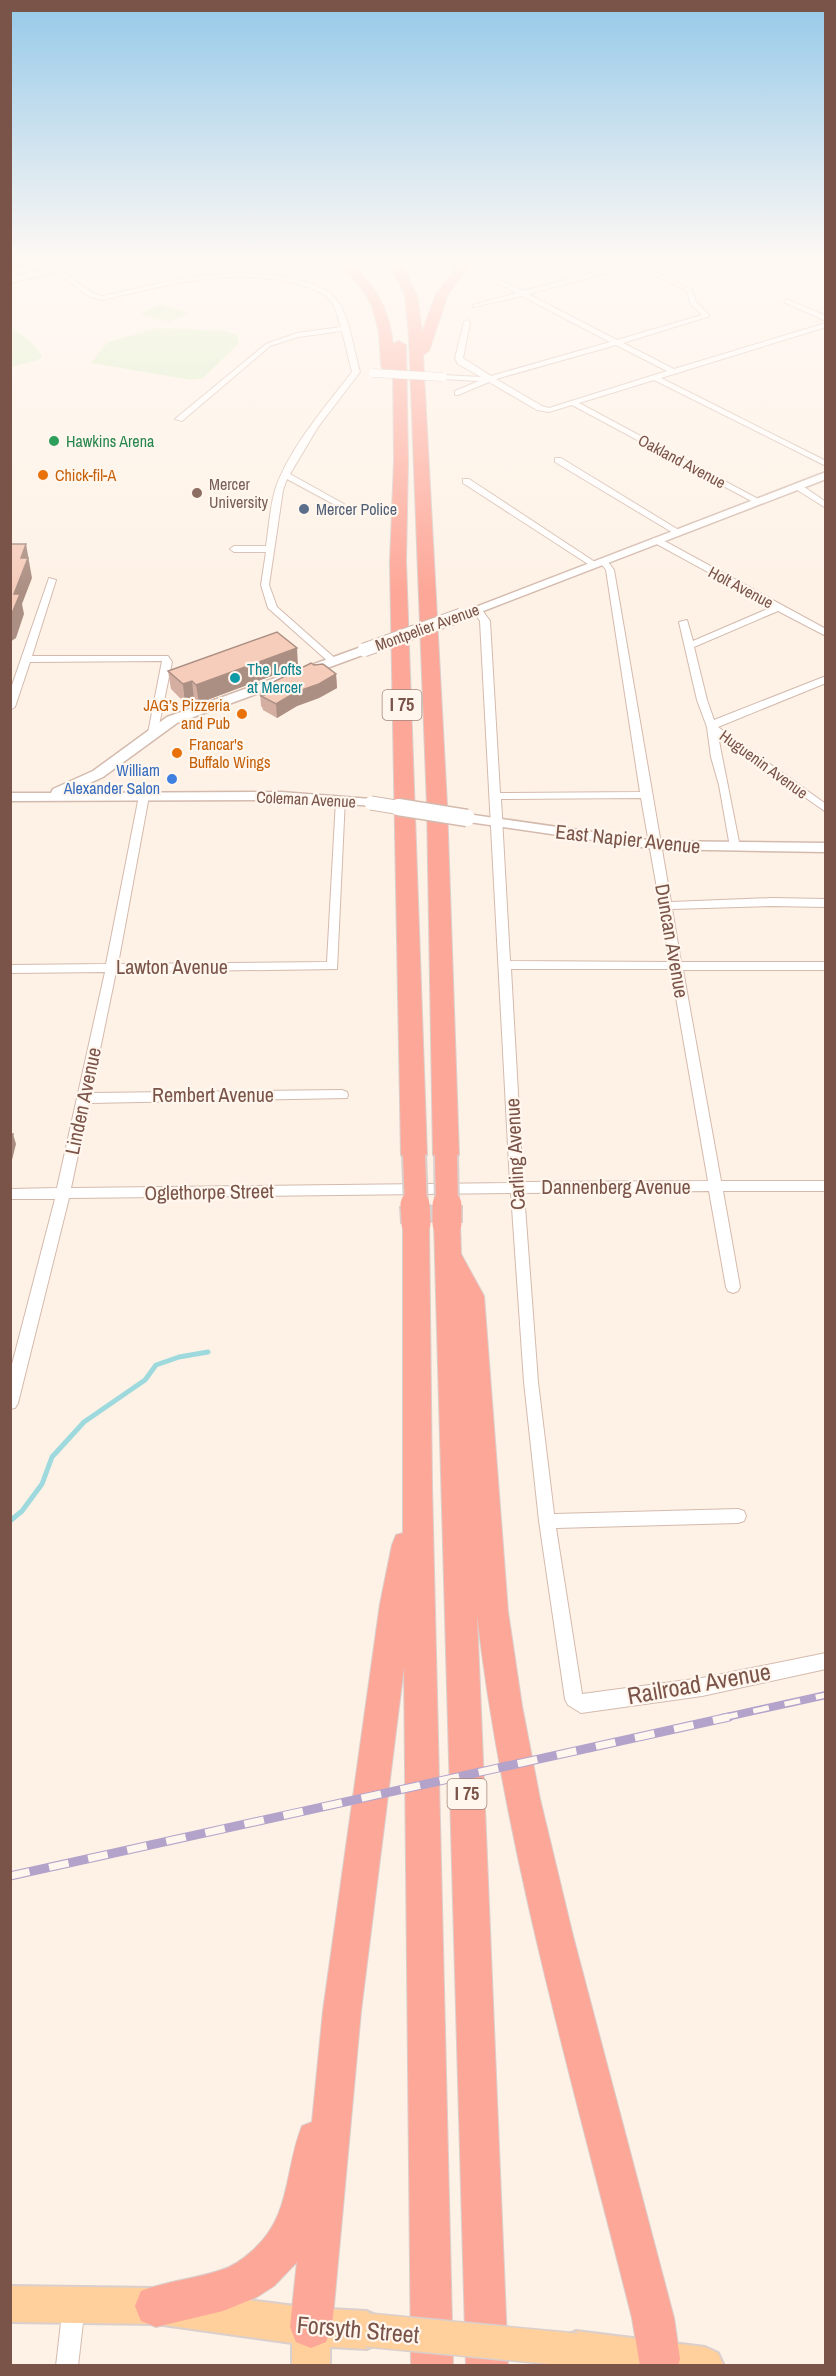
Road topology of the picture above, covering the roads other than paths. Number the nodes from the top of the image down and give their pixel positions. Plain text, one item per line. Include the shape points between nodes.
1 (238, 370) edge
2 (388, 370) edge
3 (399, 370) edge
4 (475, 370) edge
5 (520, 370) edge
6 (670, 370) edge
7 (681, 370) edge
8 (356, 372) joint
9 (417, 372) edge
10 (674, 372) junction
11 (655, 378) junction
12 (489, 379) junction
13 (458, 393) dead end
14 (575, 404) junction
15 (400, 414) junction
16 (179, 419) dead end
17 (558, 460) dead end
18 (825, 464) edge
19 (285, 474) junction
20 (825, 475) edge
21 (466, 481) dead end
22 (796, 486) junction
23 (757, 502) junction
24 (340, 504) dead end
25 (825, 506) edge
26 (678, 532) junction
27 (656, 540) junction
28 (234, 549) dead end
29 (270, 549) junction
30 (598, 562) junction
31 (52, 580) dead end
32 (778, 607) junction
33 (477, 609) junction
34 (684, 622) dead end
35 (825, 633) edge
36 (691, 645) junction
37 (26, 659) junction
38 (334, 662) junction
39 (175, 678) edge
40 (825, 679) edge
41 (164, 681) junction
42 (10, 707) edge
43 (712, 727) junction
44 (153, 733) junction
45 (98, 774) junction
46 (646, 795) junction
47 (144, 796) junction
48 (496, 796) junction
49 (10, 797) edge
50 (39, 797) junction
51 (341, 800) junction
52 (825, 809) edge
53 (467, 818) joint
54 (496, 824) junction
55 (655, 846) junction
56 (735, 847) junction
57 (825, 848) edge
58 (825, 903) edge
59 (666, 906) junction
60 (504, 965) junction
61 (676, 966) junction
62 (825, 966) edge
63 (110, 967) junction
64 (10, 969) edge
65 (342, 1095) dead end
66 (83, 1098) junction
67 (825, 1186) edge
68 (516, 1187) junction
69 (714, 1187) junction
70 (407, 1190) joint
71 (10, 1194) edge
72 (63, 1194) junction
73 (437, 1233) junction
74 (733, 1287) dead end
75 (10, 1403) edge
76 (417, 1486) junction
77 (738, 1516) dead end
78 (547, 1521) junction
79 (825, 1660) edge
80 (574, 1699) joint
81 (342, 2011) junction
82 (10, 2304) edge
83 (74, 2305) junction
84 (156, 2306) junction
85 (311, 2327) junction
86 (659, 2362) edge
87 (67, 2366) edge
88 (310, 2366) edge
89 (432, 2366) edge
90 (487, 2366) edge
91 (705, 2366) edge

1 - 16 street
2 - 15 highway
3 - 15 highway, I 75
4 - 12 street
5 - 12 street
6 - 10 street
7 - 10 street
8 - 12 street, bridge
8 - 19 street
9 - 73 highway, I 75, bridge via 437,805 446,1155
10 - 11 street
11 - 14 street
11 - 18 street
12 - 13 street
12 - 14 street via 540,408 552,410
14 - 23 street, Oakland Avenue
15 - 73 highway, I 75, bridge via 398,562 414,1155
17 - 26 street
19 - 24 street
19 - 29 street
20 - 22 street, Montpelier Avenue
21 - 30 street
22 - 23 street, Montpelier Avenue
22 - 25 street
23 - 26 street, Montpelier Avenue
26 - 27 street, Montpelier Avenue
27 - 30 street, Montpelier Avenue
27 - 32 street, Holt Avenue
28 - 29 street
29 - 38 street via 266,585 273,608 296,634
30 - 33 street, Montpelier Avenue
30 - 46 street, Duncan Avenue via 610,570
31 - 37 street
32 - 35 street, Holt Avenue
32 - 36 street
33 - 38 street, Montpelier Avenue, bridge
33 - 48 street, Carling Avenue via 485,621
34 - 36 street, Huguenin Avenue
36 - 43 street, Huguenin Avenue
37 - 41 street via 165,658
37 - 42 street
38 - 44 street, Montpelier Avenue via 172,720
39 - 41 street
40 - 43 street
41 - 44 street
43 - 52 street, Huguenin Avenue
43 - 56 street
44 - 45 street, Montpelier Avenue
45 - 47 street, Coleman Avenue
45 - 50 street, Montpelier Avenue
46 - 48 street
46 - 55 street, Duncan Avenue
47 - 50 street, Coleman Avenue
47 - 51 street, Coleman Avenue
47 - 63 street, Linden Avenue
48 - 54 street, Carling Avenue
49 - 50 street, Coleman Avenue
51 - 53 street, Coleman Avenue, bridge
51 - 63 street, Lawton Avenue via 333,966
53 - 54 street, East Napier Avenue
54 - 55 street, East Napier Avenue
54 - 60 street, Carling Avenue
55 - 56 street, East Napier Avenue
55 - 59 street, Duncan Avenue
56 - 57 street, East Napier Avenue
58 - 59 street
59 - 61 street, Duncan Avenue
60 - 61 street
60 - 68 street, Carling Avenue
61 - 62 street
61 - 69 street, Duncan Avenue
63 - 64 street, Lawton Avenue
63 - 66 street, Linden Avenue
65 - 66 street, Rembert Avenue
66 - 72 street, Linden Avenue
67 - 69 street, Dannenberg Avenue
68 - 69 street, Dannenberg Avenue
68 - 70 street, Dannenberg Avenue
68 - 78 street, Carling Avenue via 531,1382
69 - 74 street, Duncan Avenue
70 - 72 street, Oglethorpe Street
71 - 72 street, Oglethorpe Street
72 - 75 street, Linden Avenue
73 - 76 highway, I 75
73 - 86 highway via 470,1296 492,1612 517,1775 653,2318
73 - 90 highway, I 75
76 - 81 highway via 396,1604
76 - 89 highway, I 75
77 - 78 street
78 - 80 street, Carling Avenue
79 - 80 street, Railroad Avenue via 702,1687 581,1704
81 - 84 highway via 305,2193 289,2239 277,2257 248,2281 207,2296
81 - 85 highway
82 - 83 main road, Forsyth Street
83 - 84 main road, Forsyth Street
83 - 87 street
84 - 85 main road, Forsyth Street
85 - 86 main road, Forsyth Street, bridge via 576,2350
85 - 88 main road
86 - 91 main road, Forsyth Street

